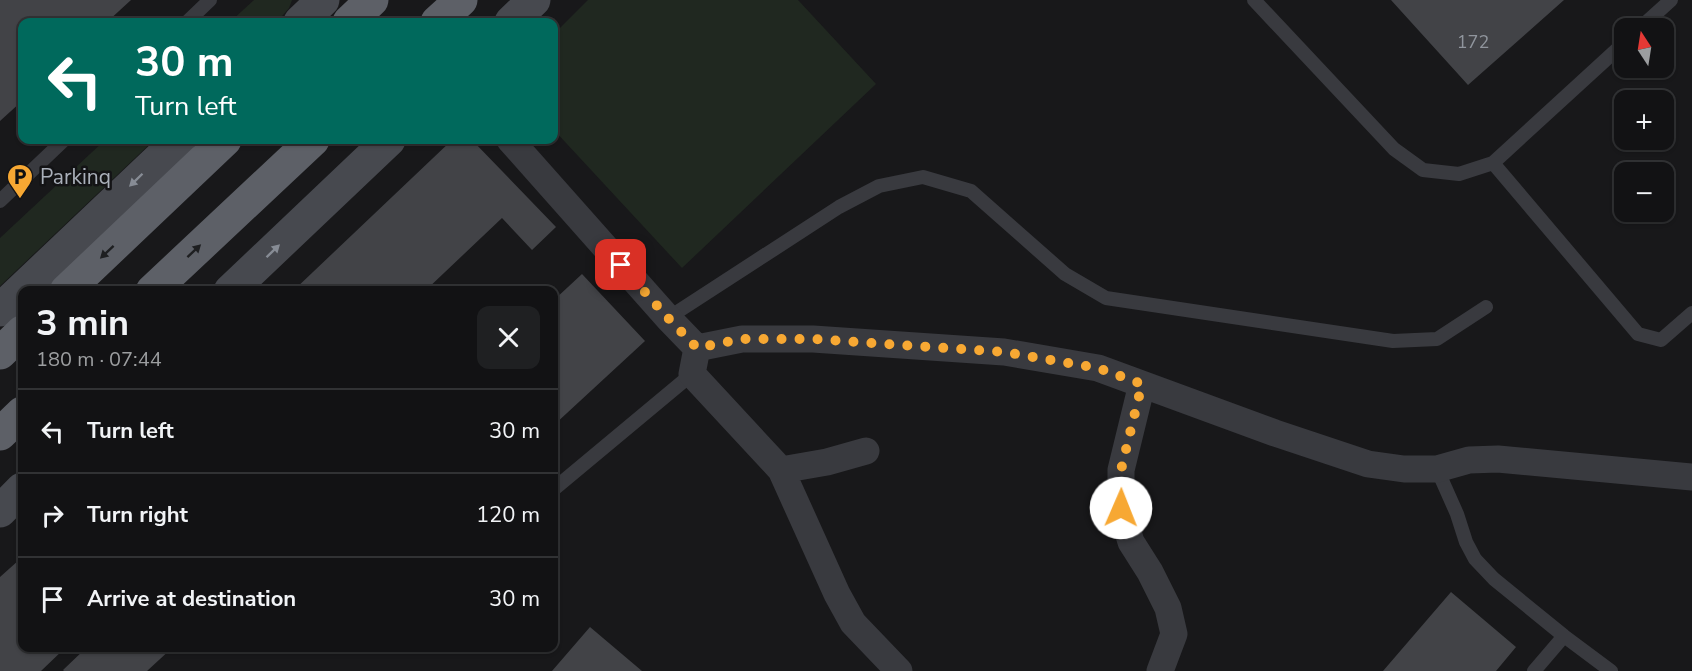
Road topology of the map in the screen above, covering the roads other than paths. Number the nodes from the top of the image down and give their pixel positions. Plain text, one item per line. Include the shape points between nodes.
1 (210, 0) edge
2 (301, 0) edge
3 (322, 0) edge
4 (372, 0) edge
5 (461, 0) edge
6 (534, 0) edge
7 (1254, 0) edge
8 (1671, 0) edge
9 (191, 18) edge
10 (293, 18) edge
11 (304, 18) edge
12 (353, 18) edge
13 (441, 18) edge
14 (515, 18) edge
15 (1651, 18) edge
16 (1614, 52) edge
17 (60, 144) edge
18 (174, 144) edge
19 (221, 144) edge
20 (309, 144) edge
21 (385, 144) edge
22 (514, 144) edge
23 (1492, 163) junction
24 (0, 201) edge
25 (25, 286) edge
26 (71, 286) edge
27 (157, 286) edge
28 (235, 286) edge
29 (18, 293) edge
30 (1486, 307) dead end
31 (0, 310) edge
32 (1692, 313) edge
33 (668, 318) junction
34 (18, 336) edge
35 (697, 348) junction
36 (0, 353) edge
37 (692, 374) junction
38 (1142, 384) junction
39 (18, 417) edge
40 (0, 434) edge
41 (866, 451) dead end
42 (1437, 469) junction
43 (781, 470) junction
44 (1692, 477) edge
45 (558, 486) edge
46 (18, 493) edge
47 (0, 511) edge
48 (1564, 636) junction
49 (899, 671) edge
50 (1160, 671) edge
51 (1534, 671) edge
52 (1611, 671) edge

1 - 9 lane
2 - 10 main road
3 - 11 main road
4 - 12 highway
5 - 13 highway
6 - 14 main road
7 - 23 lane via 1394,149 1423,170 1459,174
8 - 15 lane
16 - 23 lane
17 - 24 lane
18 -> 25 main road
19 -> 26 highway
27 -> 20 highway
28 -> 21 main road
22 - 33 street
23 - 32 lane via 1638,334 1661,340
29 -> 31 main road
30 - 33 lane via 1437,339 1393,340 1106,298 1065,274 971,191 923,177 879,186 838,207
33 - 35 street
34 - 36 highway
35 - 37 street
35 - 38 street via 742,339 813,339 1004,352 1098,368
37 - 43 street
37 - 45 lane
38 - 42 street via 1368,464
38 - 50 street via 1121,470 1121,508 1131,542 1168,608 1174,634
39 - 40 highway
41 - 43 street
42 - 44 street via 1469,460 1498,459
42 - 48 lane via 1475,559
43 - 49 street via 848,613
46 - 47 main road
48 - 51 lane
48 - 52 lane

